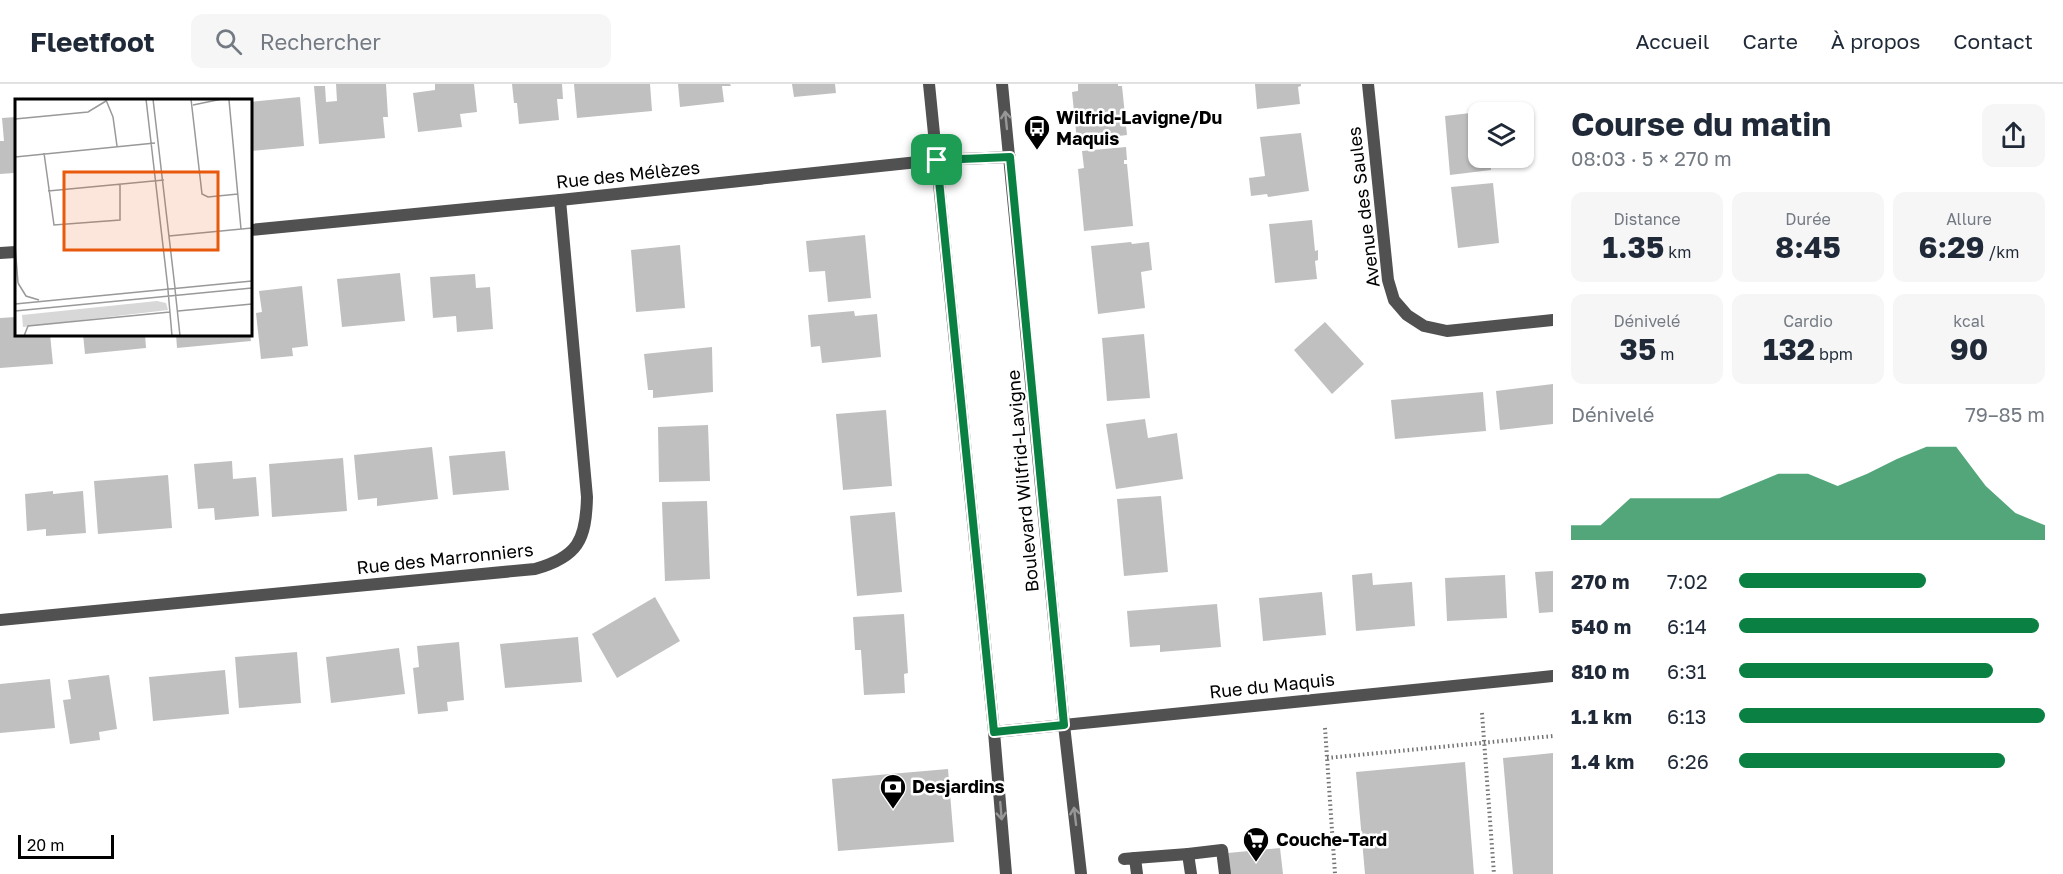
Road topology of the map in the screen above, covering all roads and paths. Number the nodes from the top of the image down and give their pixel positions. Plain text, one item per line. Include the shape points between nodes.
1 (928, 84) edge
2 (1002, 84) edge
3 (1368, 84) edge
4 (1010, 157) junction
5 (937, 160) junction
6 (560, 200) junction
7 (252, 230) edge
8 (15, 252) edge
9 (0, 253) edge
10 (1553, 320) edge
11 (0, 620) edge
12 (1553, 676) edge
13 (1482, 714) dead end
14 (1064, 725) junction
15 (1325, 728) dead end
16 (994, 732) junction
17 (1553, 736) edge
18 (1484, 743) junction
19 (1327, 758) junction
20 (1188, 854) junction
21 (1006, 874) edge
22 (1081, 874) edge
23 (1137, 874) edge
24 (1191, 874) edge
25 (1225, 874) edge
26 (1335, 874) edge
27 (1494, 874) edge

1 - 5 street
4 -> 2 street, Boulevard Wilfrid-Lavigne
3 - 10 street, Avenue des Saules via 1388,280 1394,300 1424,326 1447,331
4 - 5 street, Rue des Mélèzes
4 - 14 street, Boulevard Wilfrid-Lavigne
5 - 6 street, Rue des Mélèzes
5 - 16 street
6 - 7 street, Rue des Mélèzes
6 - 11 street, Rue des Marronniers via 587,497 582,536 557,563 535,569
8 - 9 street
12 - 14 street, Rue du Maquis
13 - 18 path
14 - 16 street, Rue du Maquis
22 -> 14 street, Boulevard Wilfrid-Lavigne
15 - 19 path
16 -> 21 street
17 - 18 path
18 - 19 path
18 - 27 path
19 - 26 path
20 - 23 street via 1130,859
20 - 24 street
20 - 25 street via 1222,850

